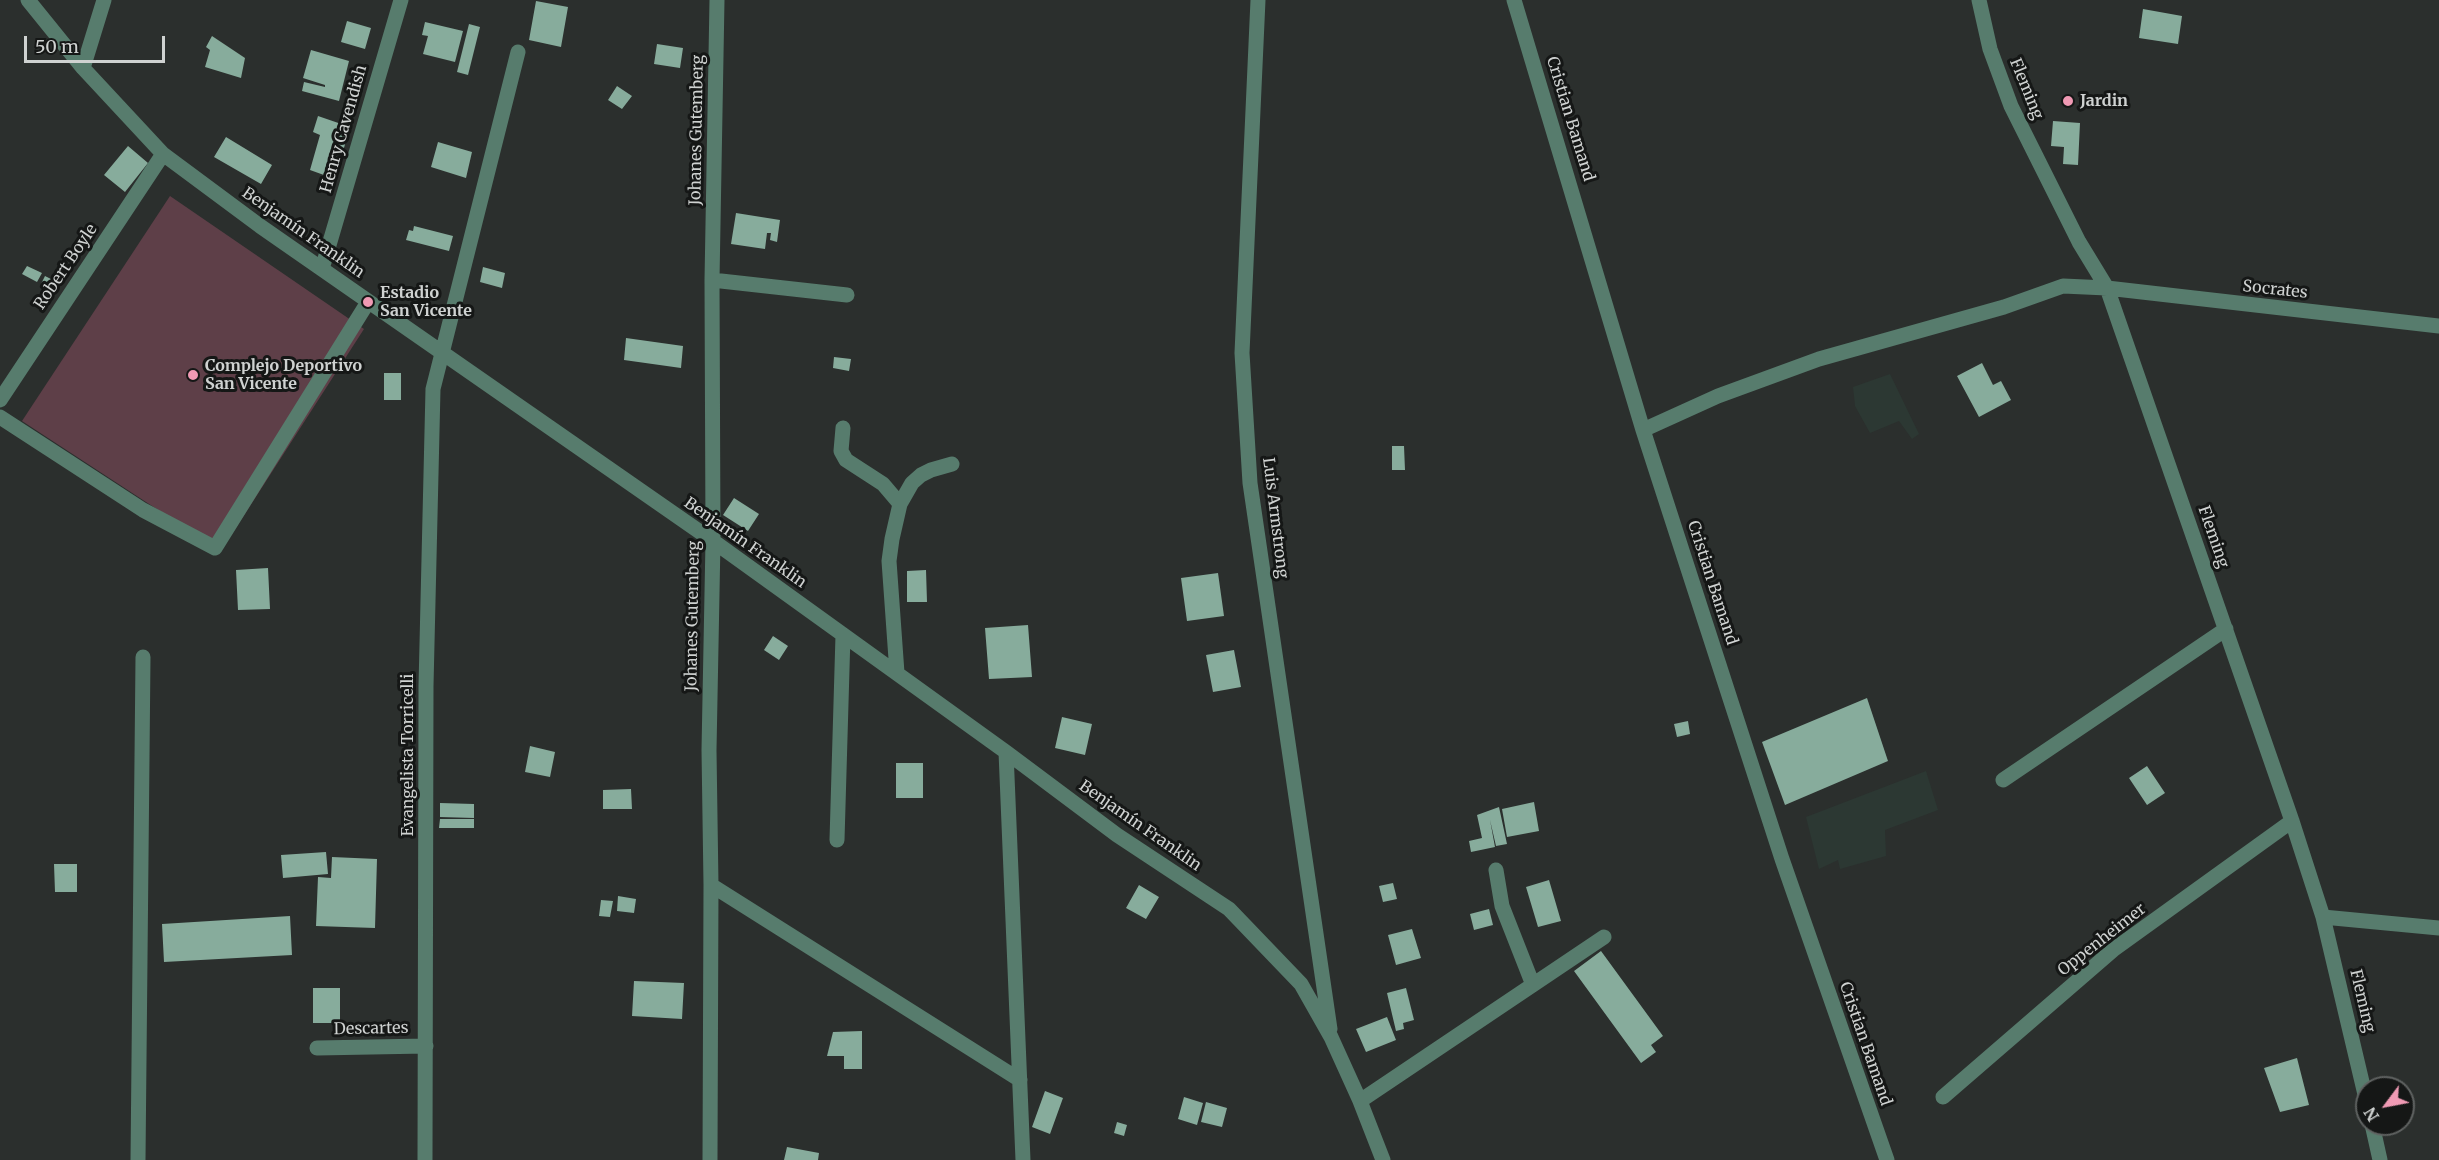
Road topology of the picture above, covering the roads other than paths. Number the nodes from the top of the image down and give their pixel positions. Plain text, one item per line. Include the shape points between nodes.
1 (28, 0) edge
2 (104, 0) edge
3 (401, 0) edge
4 (717, 0) edge
5 (1258, 0) edge
6 (1979, 0) edge
7 (1516, 6) edge
8 (518, 52) dead end
9 (83, 68) junction
10 (163, 154) junction
11 (322, 269) junction
12 (712, 280) junction
13 (2107, 288) junction
14 (847, 295) dead end
15 (368, 302) junction
16 (2439, 326) edge
17 (441, 352) junction
18 (0, 400) edge
19 (0, 417) edge
20 (843, 428) dead end
21 (1643, 430) junction
22 (952, 464) dead end
23 (900, 504) junction
24 (713, 541) junction
25 (2226, 629) junction
26 (843, 635) junction
27 (143, 657) dead end
28 (897, 673) junction
29 (1006, 752) junction
30 (2003, 780) dead end
31 (2292, 820) junction
32 (837, 840) dead end
33 (1496, 870) dead end
34 (711, 885) junction
35 (2323, 917) junction
36 (2439, 928) edge
37 (1604, 937) dead end
38 (1533, 985) junction
39 (1331, 1037) junction
40 (426, 1046) junction
41 (317, 1048) dead end
42 (2361, 1076) edge
43 (1020, 1080) junction
44 (1943, 1097) dead end
45 (1360, 1101) junction
46 (2375, 1136) edge
47 (1026, 1159) edge
48 (1886, 1159) edge
49 (138, 1160) edge
50 (425, 1160) edge
51 (710, 1160) edge
52 (1383, 1160) edge
53 (2380, 1160) edge

1 - 9 street, Benjamín Franklin
2 - 9 street
3 - 11 street, Henry Cavendish
4 - 12 street, Johanes Gutemberg
5 - 39 street, Luis Armstrong via 1242,353 1250,483
6 - 13 street, Fleming via 1990,49 2011,106 2079,242
7 - 21 street, Cristian Bamand
8 - 17 street, Evangelista Torricelli
9 - 10 street, Benjamín Franklin
10 - 11 street, Benjamín Franklin
10 - 18 street, Robert Boyle
11 - 15 street, Benjamín Franklin
12 - 14 street
12 - 24 street, Johanes Gutemberg
13 - 16 street, Socrates
13 - 21 street, Socrates via 2062,286 2004,307 1819,359 1719,396
13 - 25 street, Fleming
15 - 17 street, Benjamín Franklin
15 - 19 street via 215,548 143,510
17 - 24 street, Benjamín Franklin
17 - 40 street, Evangelista Torricelli via 433,389 426,686
20 - 23 street via 841,451 846,460 883,484
21 - 48 street, Cristian Bamand via 1782,859
22 - 23 street via 921,475
23 - 28 street via 889,561
24 - 26 street, Benjamín Franklin
24 - 34 street, Johanes Gutemberg via 708,750
25 - 30 street
25 - 31 street, Fleming
26 - 28 street, Benjamín Franklin
26 - 32 street
27 - 49 street
28 - 29 street, Benjamín Franklin
29 - 39 street, Benjamín Franklin via 1117,835 1229,909 1301,984
29 - 43 street
31 - 35 street, Fleming
31 - 44 street, Oppenheimer via 2113,950
33 - 38 street via 1502,906
34 - 43 street
34 - 51 street, Johanes Gutemberg
35 - 36 street
35 - 42 street, Fleming
37 - 38 street
38 - 45 street
39 - 45 street, Benjamín Franklin
40 - 41 street, Descartes
40 - 50 street, Evangelista Torricelli
43 - 47 street
45 - 52 street, Benjamín Franklin
46 - 53 street

